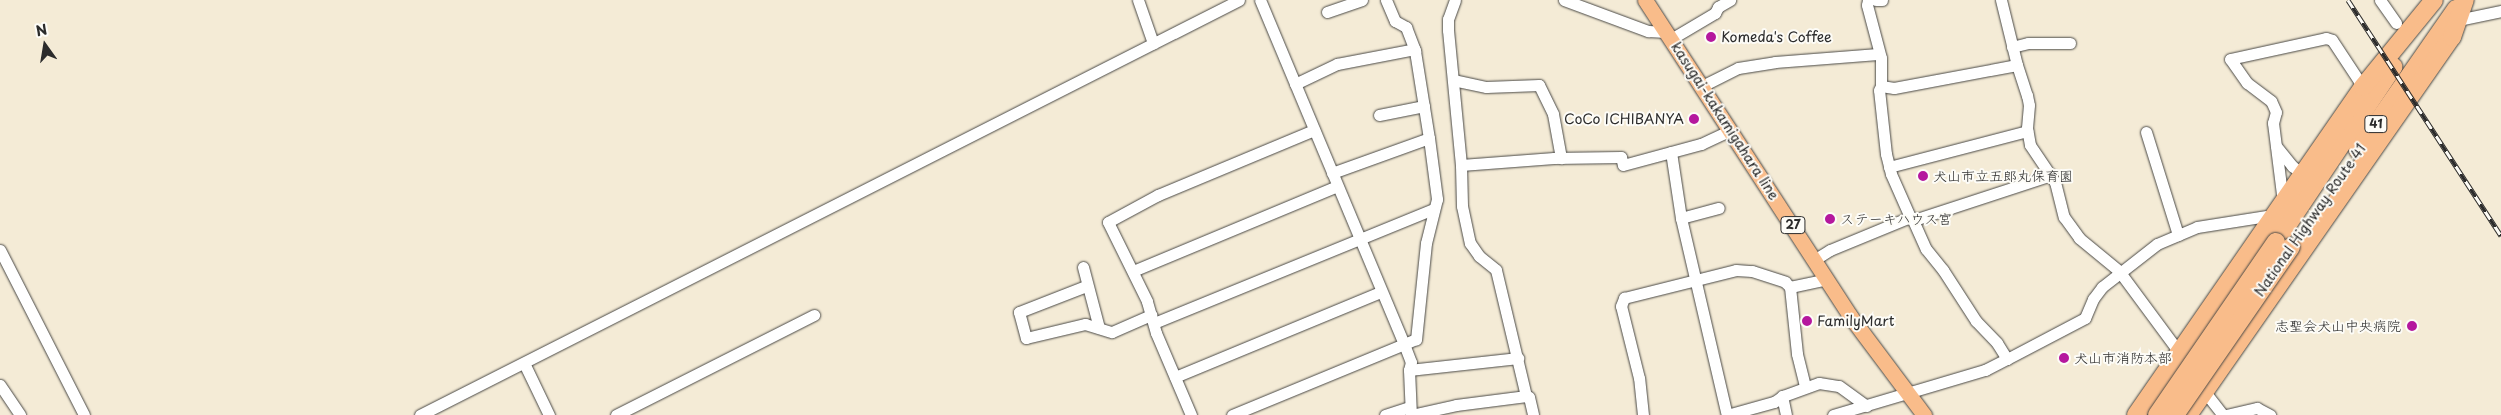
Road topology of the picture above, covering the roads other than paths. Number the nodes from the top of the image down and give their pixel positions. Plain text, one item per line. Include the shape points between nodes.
1 (1138, 0) edge
2 (1239, 0) edge
3 (1260, 0) edge
4 (1362, 0) edge
5 (1386, 0) edge
6 (1455, 0) edge
7 (1564, 0) edge
8 (1645, 0) edge
9 (1730, 0) edge
10 (1868, 0) edge
11 (1876, 0) edge
12 (1882, 0) edge
13 (2001, 0) edge
14 (2380, 0) edge
15 (2436, 0) edge
16 (2462, 0) edge
17 (2466, 0) edge
18 (2501, 11) edge
19 (1328, 12) dead end
20 (2458, 20) junction
21 (2396, 23) dead end
22 (1669, 36) junction
23 (1153, 43) junction
24 (2070, 43) dead end
25 (2012, 47) junction
26 (1415, 49) junction
27 (1878, 54) junction
28 (2016, 65) junction
29 (1453, 80) junction
30 (1295, 84) junction
31 (1702, 86) junction
32 (1881, 86) junction
33 (2363, 87) junction
34 (1424, 106) junction
35 (1379, 114) dead end
36 (1314, 130) junction
37 (1731, 130) junction
38 (2027, 131) junction
39 (2146, 132) dead end
40 (1429, 138) junction
41 (2275, 145) junction
42 (1671, 152) junction
43 (1560, 158) junction
44 (1462, 165) junction
45 (1889, 167) junction
46 (1332, 173) junction
47 (2303, 174) junction
48 (2052, 175) junction
49 (1337, 186) junction
50 (1719, 208) dead end
51 (1433, 209) junction
52 (2278, 209) junction
53 (1911, 217) junction
54 (1681, 218) junction
55 (2178, 235) junction
56 (1358, 238) junction
57 (2284, 244) junction
58 (0, 250) edge
59 (1814, 260) junction
60 (1083, 267) dead end
61 (1133, 271) junction
62 (2120, 271) junction
63 (1827, 279) junction
64 (1696, 280) junction
65 (1086, 286) junction
66 (1790, 287) junction
67 (1380, 292) junction
68 (814, 315) dead end
69 (1153, 319) junction
70 (1099, 328) junction
71 (1404, 344) junction
72 (2179, 352) junction
73 (1518, 358) junction
74 (2007, 359) junction
75 (524, 363) junction
76 (1408, 370) junction
77 (1175, 377) junction
78 (0, 385) edge
79 (1805, 387) junction
80 (2204, 391) junction
81 (1908, 395) junction
82 (1526, 396) junction
83 (1782, 396) junction
84 (1867, 406) junction
85 (1410, 412) edge
86 (20, 415) edge
87 (84, 415) edge
88 (420, 415) edge
89 (549, 415) edge
90 (616, 415) edge
91 (1191, 415) edge
92 (1232, 415) edge
93 (1386, 415) edge
94 (1533, 415) edge
95 (1643, 415) edge
96 (1727, 415) edge
97 (1786, 415) edge
98 (1833, 415) edge
99 (1924, 415) edge
100 (2136, 415) edge
101 (2157, 415) edge
102 (2174, 415) edge
103 (2188, 415) edge
104 (2225, 415) edge
105 (2270, 415) edge

1 - 23 street
2 - 23 street
3 - 30 street
4 - 19 street
5 - 26 street via 1395,21 1406,27
6 - 29 street via 1448,19
7 - 22 street via 1648,32
8 - 22 main road, kasugai-kakamigahara line / 27
9 - 22 street via 1718,7 1715,13
10 - 27 street
11 - 12 street
13 - 25 street
14 - 21 street
15 - 33 highway
15 - 57 highway, National Highway Route 41 / 41
16 - 57 highway, National Highway Route 41 / 41
17 - 20 highway
18 - 20 street
20 - 80 highway via 2452,37
22 - 31 main road, kasugai-kakamigahara line / 27
23 - 75 street
24 - 25 street via 2028,43
25 - 28 street
26 - 30 street via 1337,64
26 - 34 street
27 - 31 street via 1738,68
27 - 32 street
28 - 32 street via 1894,88
28 - 38 street via 2027,95
29 - 43 street via 1486,87 1539,84 1553,114
29 - 44 street
30 - 36 street
31 - 37 main road, kasugai-kakamigahara line / 27
32 - 45 street via 1883,135
33 - 41 street via 2332,40 2326,38 2230,59 2248,83 2271,101 2276,112 2273,123
33 - 47 highway
34 - 35 street
34 - 40 street
36 - 46 street
36 - 61 street via 1158,194 1108,222
37 - 42 street via 1701,144
37 - 59 main road, kasugai-kakamigahara line / 27
38 - 45 street
38 - 48 street via 2030,145
39 - 55 street
40 - 46 street
40 - 51 street via 1437,187
41 - 47 street
41 - 52 street
42 - 43 street via 1623,164 1621,157
42 - 54 street
43 - 44 street
44 - 73 street via 1462,206 1470,243 1479,256 1496,270
45 - 53 street
46 - 49 street
47 - 52 highway
48 - 53 street via 1917,219
48 - 62 street via 2069,226 2100,257
49 - 56 street
49 - 61 street
50 - 54 street
51 - 56 street
51 - 71 street via 1426,243 1416,339
52 - 55 street via 2197,227
52 - 72 highway
53 - 59 street via 1830,250
53 - 74 street via 1926,249
54 - 64 street
55 - 62 street via 2157,244
56 - 67 street
56 - 69 street
57 - 101 highway, National Highway Route 41 / 41, bridge
57 - 102 highway, National Highway Route 41 / 41, bridge
58 - 87 street
59 - 63 main road, kasugai-kakamigahara line / 27
60 - 65 street
61 - 69 street
62 - 72 street
62 - 74 street via 2097,292 2085,318
63 - 66 street
63 - 81 main road, kasugai-kakamigahara line / 27
64 - 66 street via 1746,270 1785,282
64 - 95 street via 1624,298 1621,306 1639,378
64 - 96 street
65 - 70 street
65 - 70 street via 1019,312 1026,338 1085,324
66 - 79 street via 1797,354
67 - 71 street
67 - 77 street
68 - 90 street
69 - 70 street via 1112,332
69 - 77 street
71 - 76 street via 1411,362
71 - 92 street
72 - 80 street
72 - 100 highway
73 - 76 street
73 - 82 street
74 - 81 street via 1985,370
75 - 88 street
75 - 89 street
76 - 85 street
77 - 91 street
78 - 86 street
79 - 83 street
79 - 84 street via 1830,383
80 - 103 highway
80 - 104 street
81 - 84 street
81 - 99 main road, kasugai-kakamigahara line / 27
82 - 85 street
82 - 94 street
83 - 96 street via 1774,402
83 - 97 street
84 - 98 street
85 - 93 street
104 - 105 street via 2257,408

